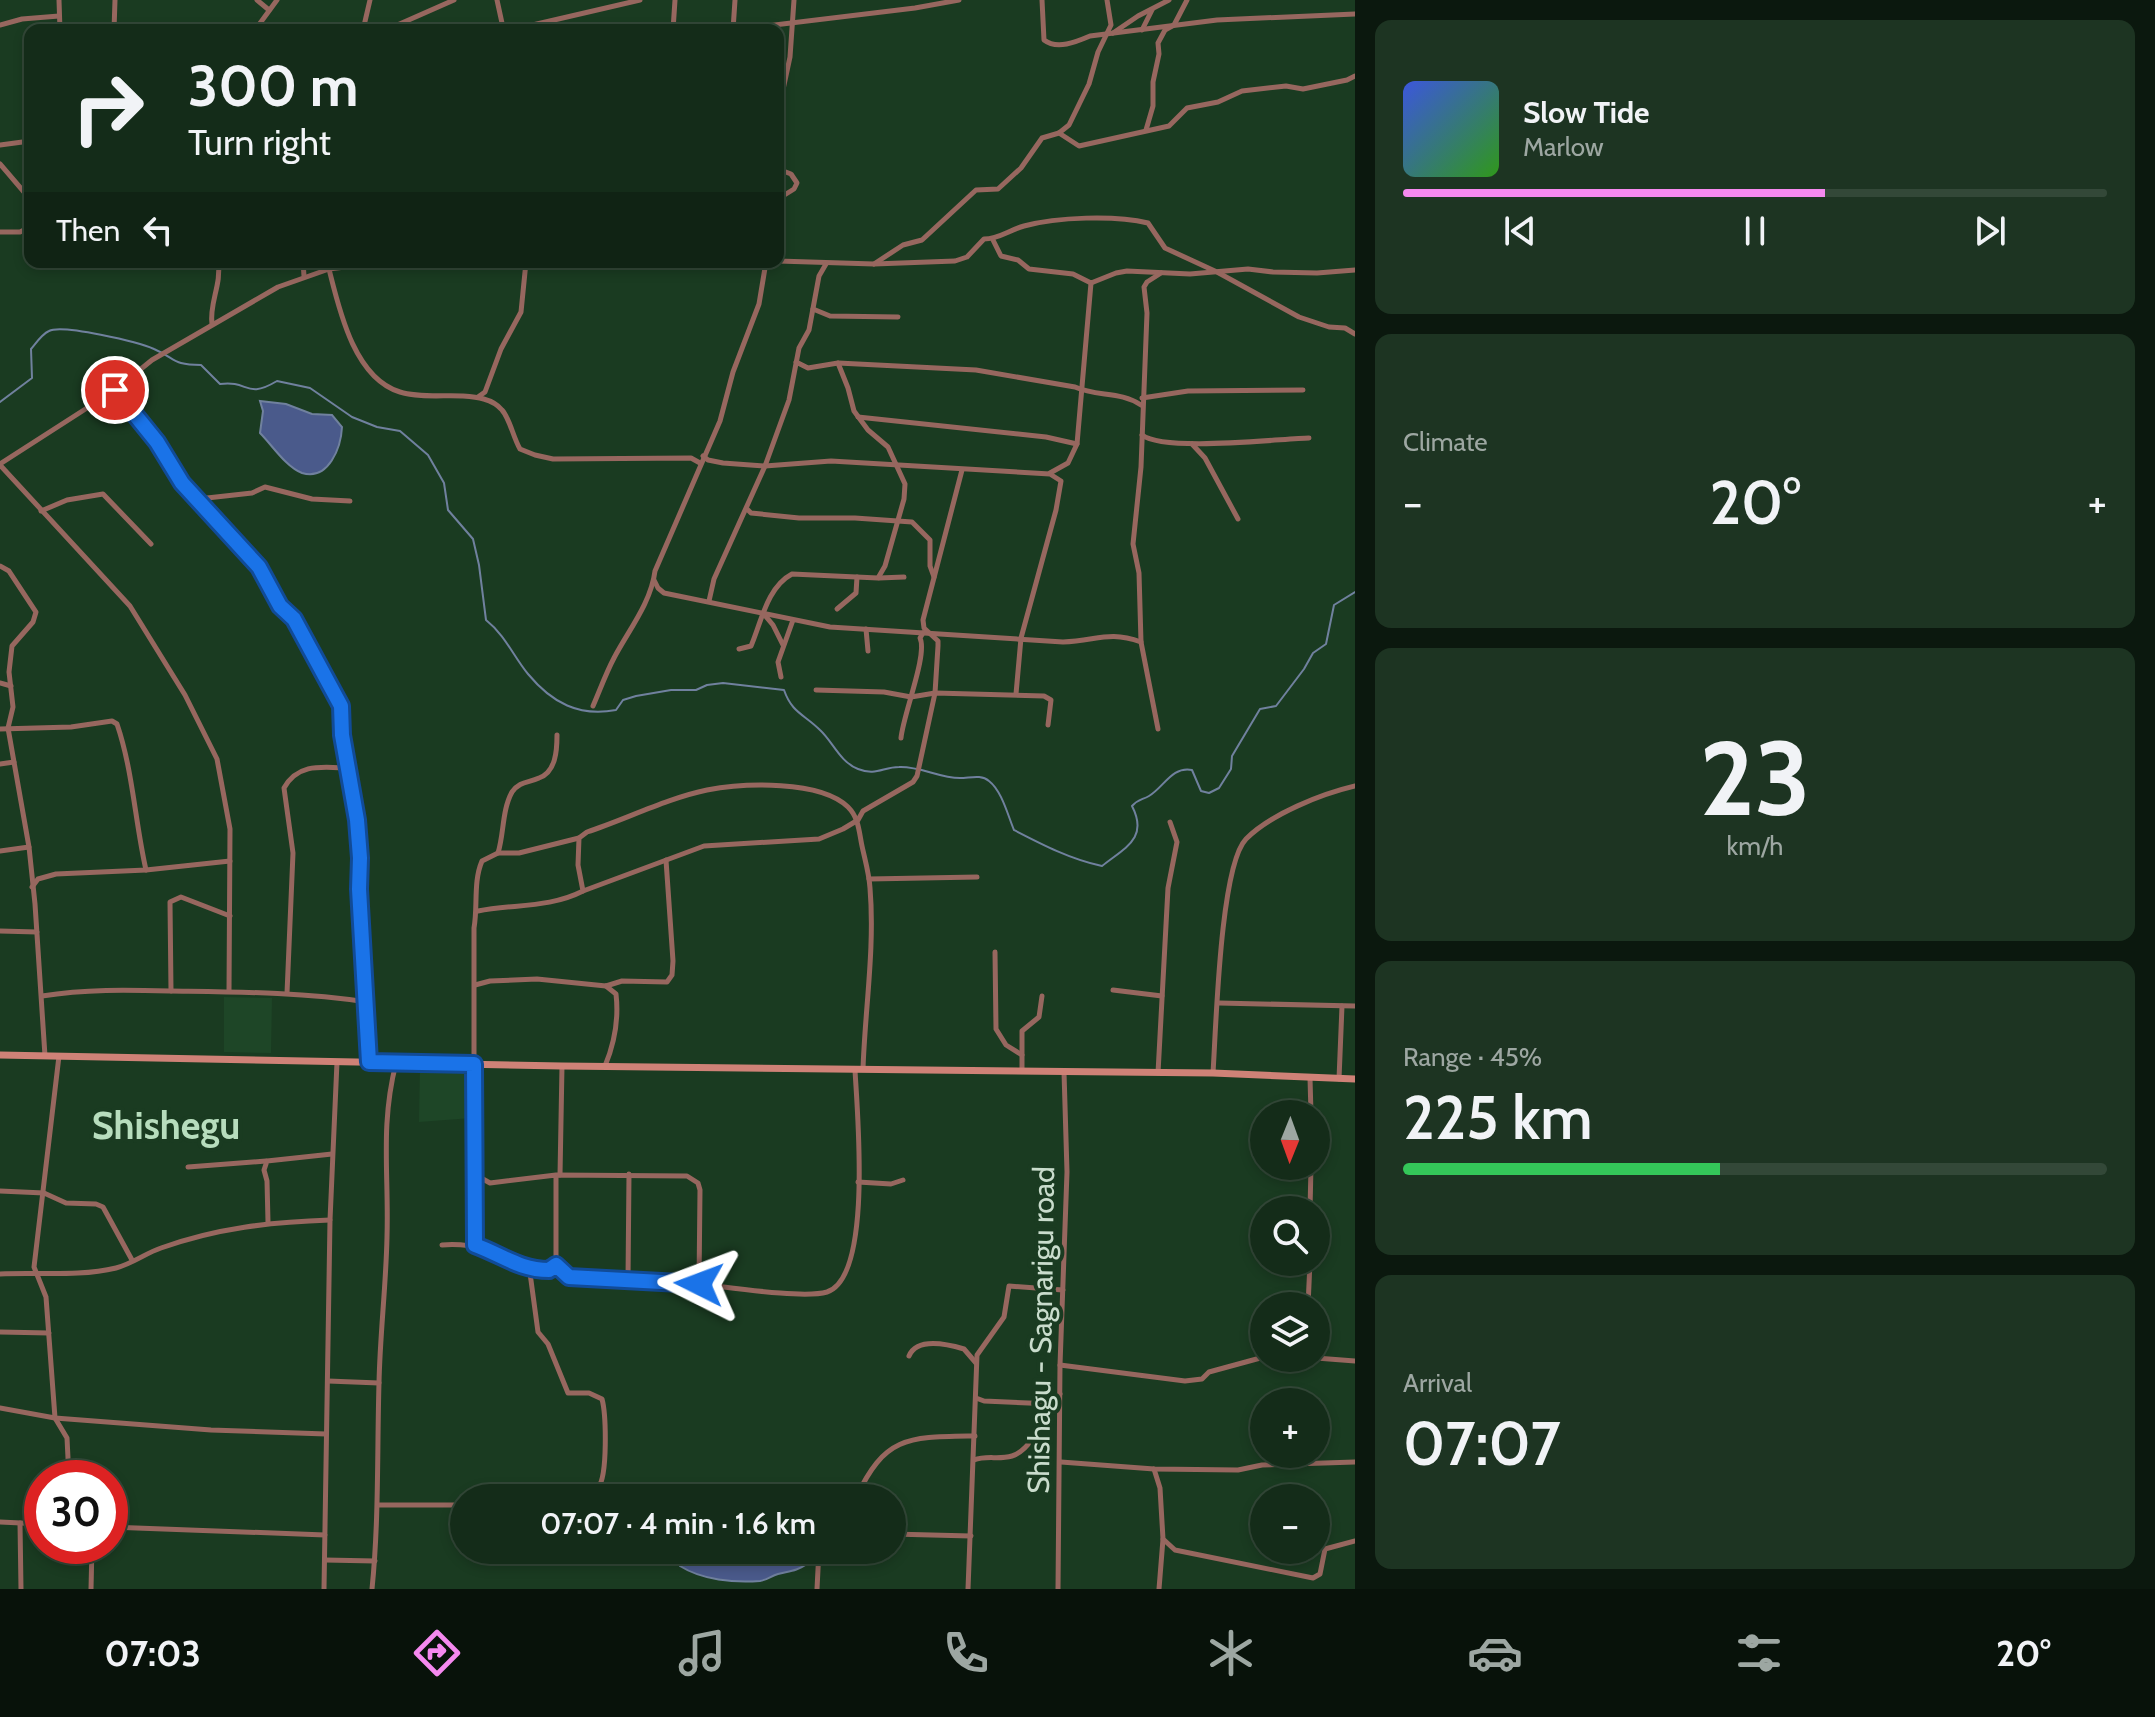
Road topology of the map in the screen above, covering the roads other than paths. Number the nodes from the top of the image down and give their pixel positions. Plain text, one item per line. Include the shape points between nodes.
1 (59, 0) edge
2 (115, 0) edge
3 (257, 0) edge
4 (277, 0) edge
5 (370, 0) edge
6 (452, 0) edge
7 (497, 0) edge
8 (640, 0) edge
9 (675, 0) edge
10 (735, 0) edge
11 (794, 0) edge
12 (959, 0) edge
13 (1042, 0) edge
14 (1107, 0) edge
15 (1169, 0) edge
16 (1187, 0) edge
17 (269, 10) junction
18 (1153, 10) junction
19 (1355, 14) edge
20 (59, 16) junction
21 (793, 23) junction
22 (60, 24) edge
23 (114, 24) edge
24 (259, 24) edge
25 (364, 24) edge
26 (399, 24) edge
27 (503, 24) edge
28 (536, 24) edge
29 (673, 24) edge
30 (734, 24) edge
31 (784, 24) edge
32 (0, 25) edge
33 (1174, 25) junction
34 (1142, 30) junction
35 (1110, 34) junction
36 (1355, 76) edge
37 (784, 90) edge
38 (1146, 130) junction
39 (1059, 133) junction
40 (24, 142) edge
41 (0, 145) edge
42 (0, 164) edge
43 (784, 171) edge
44 (24, 192) edge
45 (784, 194) edge
46 (24, 230) edge
47 (0, 232) edge
48 (993, 240) junction
49 (784, 261) edge
50 (827, 263) junction
51 (874, 264) junction
52 (219, 268) edge
53 (303, 268) edge
54 (337, 268) edge
55 (525, 268) edge
56 (765, 268) edge
57 (329, 269) junction
58 (1355, 270) edge
59 (1217, 272) junction
60 (1161, 273) junction
61 (304, 276) junction
62 (1091, 283) junction
63 (813, 309) junction
64 (898, 317) dead end
65 (212, 324) junction
66 (1355, 334) edge
67 (796, 362) junction
68 (838, 363) junction
69 (115, 390) junction
70 (1303, 390) dead end
71 (1084, 391) junction
72 (485, 392) junction
73 (477, 397) junction
74 (1142, 398) junction
75 (489, 401) junction
76 (1141, 405) junction
77 (857, 417) junction
78 (1141, 435) junction
79 (1309, 438) dead end
80 (1191, 443) junction
81 (1077, 444) junction
82 (703, 456) junction
83 (700, 463) junction
84 (896, 464) junction
85 (0, 465) edge
86 (765, 466) junction
87 (962, 470) junction
88 (1050, 474) junction
89 (198, 499) junction
90 (350, 501) dead end
91 (747, 509) junction
92 (41, 511) junction
93 (1238, 519) dead end
94 (896, 522) junction
95 (151, 544) dead end
96 (0, 566) edge
97 (857, 577) junction
98 (904, 577) dead end
99 (878, 578) junction
100 (934, 578) junction
101 (654, 580) junction
102 (709, 601) junction
103 (837, 609) dead end
104 (763, 613) junction
105 (793, 620) junction
106 (866, 629) junction
107 (925, 633) junction
108 (1021, 638) junction
109 (1141, 642) junction
110 (783, 646) junction
111 (739, 649) dead end
112 (868, 651) dead end
113 (781, 677) dead end
114 (0, 683) edge
115 (11, 686) junction
116 (816, 690) dead end
117 (935, 693) junction
118 (1016, 694) junction
119 (911, 697) junction
120 (593, 706) dead end
121 (1048, 725) dead end
122 (8, 728) junction
123 (0, 729) edge
124 (1158, 729) dead end
125 (557, 735) dead end
126 (901, 738) dead end
127 (14, 762) junction
128 (0, 764) edge
129 (346, 768) junction
130 (1355, 786) edge
131 (858, 820) junction
132 (1170, 822) dead end
133 (579, 838) junction
134 (29, 847) junction
135 (0, 851) edge
136 (498, 853) junction
137 (666, 860) junction
138 (230, 861) junction
139 (146, 870) junction
140 (977, 877) dead end
141 (869, 879) junction
142 (32, 887) junction
143 (583, 891) junction
144 (478, 911) junction
145 (230, 916) junction
146 (0, 931) edge
147 (37, 932) junction
148 (995, 952) dead end
149 (475, 985) junction
150 (606, 986) junction
151 (1113, 990) dead end
152 (171, 991) junction
153 (229, 991) junction
154 (287, 993) junction
155 (42, 996) junction
156 (1042, 996) dead end
157 (1162, 996) junction
158 (367, 1002) junction
159 (1219, 1003) junction
160 (1342, 1006) junction
161 (1355, 1006) edge
162 (0, 1055) edge
163 (1022, 1055) junction
164 (45, 1056) junction
165 (59, 1056) junction
166 (337, 1062) junction
167 (369, 1062) junction
168 (396, 1063) junction
169 (474, 1064) junction
170 (562, 1066) junction
171 (605, 1066) junction
172 (859, 1070) junction
173 (1022, 1071) junction
174 (1064, 1072) junction
175 (1158, 1073) junction
176 (1213, 1073) junction
177 (1310, 1078) junction
178 (1339, 1079) junction
179 (1355, 1079) edge
180 (1311, 1100) edge
181 (332, 1154) junction
182 (267, 1161) junction
183 (188, 1167) dead end
184 (474, 1174) junction
185 (629, 1174) junction
186 (558, 1175) junction
187 (903, 1180) dead end
188 (858, 1182) junction
189 (490, 1183) junction
190 (0, 1191) edge
191 (44, 1193) junction
192 (474, 1193) junction
193 (330, 1220) junction
194 (268, 1222) junction
195 (442, 1245) dead end
196 (475, 1245) junction
197 (132, 1260) junction
198 (556, 1265) junction
199 (520, 1268) junction
200 (35, 1272) junction
201 (0, 1274) edge
202 (628, 1280) junction
203 (699, 1284) junction
204 (1063, 1290) junction
205 (0, 1332) edge
206 (49, 1333) junction
207 (909, 1356) dead end
208 (1330, 1359) edge
209 (1250, 1361) edge
210 (1355, 1361) edge
211 (976, 1364) junction
212 (1060, 1365) junction
213 (328, 1381) junction
214 (379, 1383) junction
215 (1060, 1393) junction
216 (976, 1398) junction
217 (1054, 1404) junction
218 (0, 1408) edge
219 (55, 1418) junction
220 (326, 1434) junction
221 (975, 1436) junction
222 (68, 1460) edge
223 (974, 1460) junction
224 (1061, 1462) junction
225 (1355, 1462) edge
226 (1154, 1469) junction
227 (600, 1484) edge
228 (863, 1484) edge
229 (378, 1505) junction
230 (450, 1505) edge
231 (0, 1522) edge
232 (20, 1523) junction
233 (24, 1523) edge
234 (128, 1528) edge
235 (906, 1534) edge
236 (325, 1535) junction
237 (971, 1536) junction
238 (1163, 1539) junction
239 (1355, 1541) edge
240 (325, 1560) junction
241 (375, 1561) junction
242 (92, 1564) edge
243 (818, 1564) edge
244 (21, 1589) edge
245 (91, 1589) edge
246 (324, 1589) edge
247 (372, 1589) edge
248 (817, 1589) edge
249 (968, 1589) edge
250 (1058, 1589) edge
251 (1159, 1589) edge

1 - 20 street
2 - 23 street
3 - 17 street
4 - 17 street
5 - 25 street
6 - 26 street
7 - 27 street
8 - 28 street
9 - 29 street
10 - 30 street
11 - 21 street
12 - 21 street
13 - 35 street via 1048,43
14 - 35 street
15 - 18 street
16 - 33 street
17 - 24 street
18 - 34 street
18 - 35 street
19 - 33 street
20 - 22 street
20 - 32 street
21 - 31 street
21 - 37 street
33 - 34 street
33 - 38 street via 1158,43
34 - 35 street
35 - 39 street via 1098,52 1079,107
36 - 38 street via 1303,89 1242,91 1187,108 1169,126
38 - 39 street via 1079,146
39 - 51 street via 1042,138 998,189 976,190 922,240 903,245
40 - 41 street
42 - 44 street
43 - 45 street via 797,183
46 - 47 street
48 - 51 street via 984,239 962,259
48 - 59 street via 1027,225 1130,219 1148,223 1165,248
48 - 62 street via 1001,256 1029,269 1073,274
49 - 50 street
50 - 51 street
50 - 63 street
52 - 65 street
53 - 61 street
54 - 57 street
55 - 72 street via 521,312
56 - 82 street via 756,312
57 - 61 street
57 - 73 street via 348,337 382,381 407,393
58 - 59 street
59 - 60 street
59 - 66 street via 1299,317
60 - 62 street via 1116,273
60 - 74 street via 1144,287
61 - 65 street
62 - 71 street
63 - 64 street via 830,316
63 - 67 street
65 - 69 street
67 - 68 street via 808,368
67 - 86 street via 789,400
68 - 71 street via 976,370
68 - 77 street
69 - 85 street
69 - 89 street
70 - 74 street via 1202,391
71 - 76 street via 1127,396
71 - 81 street
72 - 73 street
72 - 75 street
73 - 75 street
74 - 76 street
75 - 83 street via 502,410 520,449 535,455 691,458
76 - 78 street
77 - 81 street
77 - 84 street via 888,447
78 - 80 street via 1149,441
78 - 109 street via 1133,544
79 - 80 street
80 - 93 street via 1205,458
81 - 88 street via 1068,463
82 - 83 street
82 - 86 street via 715,462
83 - 101 street
84 - 86 street
84 - 87 street
84 - 94 street via 905,484
85 - 92 street
86 - 91 street
87 - 88 street
87 - 100 street
88 - 108 street via 1059,477 1060,489
89 - 90 street via 269,487 312,499
89 - 129 street via 259,567 328,680 341,706
91 - 94 street via 787,517
91 - 102 street via 722,559
92 - 95 street via 103,494
92 - 138 street via 130,606 185,695 217,759
94 - 99 street
94 - 100 street via 912,522 930,540
96 - 115 street via 9,571 36,612 12,646
97 - 99 street
97 - 103 street via 856,593
97 - 104 street via 792,574
98 - 99 street
100 - 107 street via 923,620
101 - 102 street via 664,593
101 - 120 street
102 - 104 street
104 - 105 street
104 - 110 street
104 - 111 street via 751,646
105 - 106 street
105 - 110 street
106 - 107 street
106 - 112 street
107 - 108 street
107 - 117 street via 938,641
107 - 119 street
108 - 109 street via 1083,641 1113,634
108 - 118 street
109 - 124 street
110 - 113 street
114 - 115 street
115 - 122 street
116 - 119 street
117 - 118 street
117 - 119 street
117 - 131 street via 913,782 863,811
118 - 121 street via 1048,697
119 - 126 street
122 - 123 street
122 - 127 street
122 - 139 street via 117,724
125 - 136 street via 557,750 546,774 526,781 510,796
127 - 128 street
127 - 134 street
129 - 154 street via 299,770 284,788 293,853
129 - 158 street via 357,820
130 - 159 street via 1276,819 1237,852 1225,909
131 - 133 street via 826,794 755,786 707,790
131 - 137 street via 807,841 704,846
131 - 141 street
132 - 157 street via 1177,842 1169,877
133 - 136 street
133 - 143 street
134 - 135 street
134 - 142 street
136 - 144 street via 480,863
137 - 143 street
137 - 150 street via 671,978
138 - 139 street
138 - 145 street
139 - 142 street via 56,874 38,879
140 - 141 street
141 - 172 street via 872,930
142 - 147 street
143 - 144 street via 531,906
144 - 149 street
145 - 152 street via 181,897 170,902
145 - 153 street
146 - 147 street
147 - 155 street
148 - 163 street via 996,1029 1006,1045
149 - 150 street via 537,979
149 - 169 street
150 - 171 street via 616,994 617,1019
151 - 157 street
152 - 153 street
152 - 155 street via 106,989
153 - 154 street
154 - 158 street
155 - 164 street
156 - 163 street via 1039,1017 1022,1031
157 - 175 street
158 - 167 street
159 - 160 street
159 - 176 street
160 - 161 street
160 - 178 street
162 - 164 main road
163 - 173 street
164 - 165 main road
165 - 166 main road
165 - 191 street
166 - 167 main road
166 - 181 street
167 - 168 main road
168 - 169 main road
168 - 214 street via 386,1112 387,1238
169 - 170 main road
169 - 184 street
170 - 171 main road
170 - 186 street
171 - 172 main road
172 - 173 main road
172 - 188 street
173 - 174 main road
174 - 175 main road
174 - 204 street, Shishagu - Sagnarigu road
175 - 176 main road
176 - 177 main road
177 - 178 main road
177 - 180 street
178 - 179 main road
181 - 182 street
181 - 193 street
182 - 183 street
182 - 194 street
184 - 189 street
184 - 192 street
185 - 186 street
185 - 202 street
185 - 203 street via 687,1176 698,1183
186 - 189 street
186 - 198 street
187 - 188 street
188 - 203 street via 856,1238 846,1274 831,1290 811,1294
189 - 192 street
190 - 191 street
191 - 197 street via 66,1203 103,1207
191 - 200 street
192 - 196 street
193 - 194 street
193 - 213 street
194 - 197 street via 219,1230
195 - 196 street
196 - 199 street
197 - 200 street via 95,1272
198 - 199 street via 549,1270
198 - 202 street via 569,1277
199 - 227 street via 531,1275 538,1332 568,1393 602,1399
200 - 201 street
200 - 206 street via 44,1286
202 - 203 street
204 - 211 street via 1009,1286 1004,1317 978,1351
204 - 212 street, Shishagu - Sagnarigu road
205 - 206 street
206 - 219 street
207 - 211 street via 919,1345 949,1346 968,1351
208 - 210 street
209 - 212 street via 1185,1381
211 - 216 street
212 - 215 street, Shishagu - Sagnarigu road
213 - 214 street
213 - 220 street
214 - 229 street
215 - 217 street
215 - 224 street, Shishagu - Sagnarigu road
216 - 217 street
216 - 221 street
217 - 223 street via 1019,1454
218 - 219 street
219 - 220 street
219 - 222 street via 67,1438
220 - 236 street
221 - 223 street
221 - 228 street via 896,1445 874,1463
223 - 237 street
224 - 226 street
224 - 250 street, Shishagu - Sagnarigu road
225 - 226 street
226 - 238 street
229 - 230 street
229 - 241 street
231 - 232 street
232 - 233 street
232 - 244 street
234 - 236 street
235 - 237 street
236 - 240 street
237 - 249 street
238 - 239 street via 1175,1550 1200,1557 1313,1578 1320,1574 1325,1549
238 - 251 street
240 - 241 street
240 - 246 street
241 - 247 street
242 - 245 street
243 - 248 street

